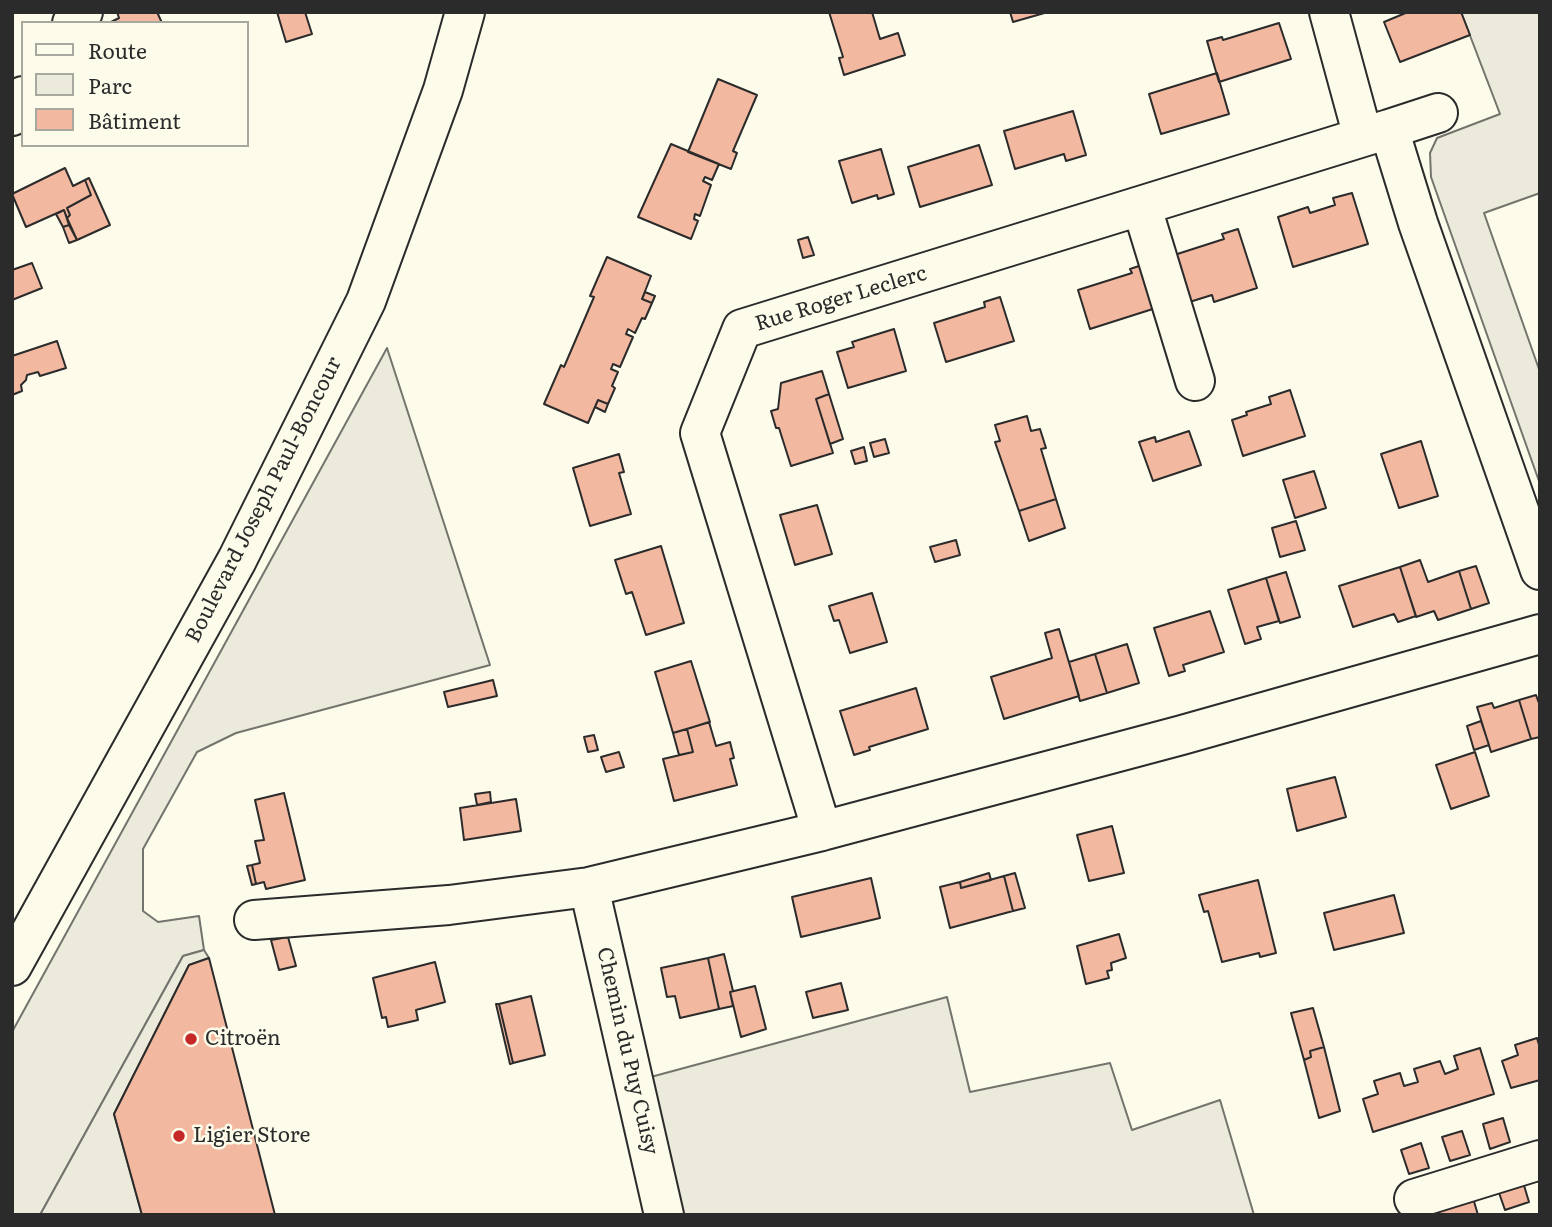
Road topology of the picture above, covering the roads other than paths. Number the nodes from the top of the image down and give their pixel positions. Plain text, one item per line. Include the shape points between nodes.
1 (465, 12) edge
2 (1329, 12) edge
3 (21, 100) edge
4 (1437, 113) dead end
5 (12, 116) edge
6 (1376, 133) junction
7 (1139, 207) junction
8 (1195, 381) dead end
9 (1540, 570) edge
10 (1540, 634) edge
11 (822, 831) junction
12 (589, 887) junction
13 (254, 920) dead end
14 (12, 966) edge
15 (1540, 1160) edge
16 (1414, 1199) dead end
17 (664, 1215) edge

1 - 14 street, Boulevard Joseph Paul-Boncour via 443,90 366,301 237,560
2 - 6 street
3 - 5 street
4 - 6 street, Rue Roger Leclerc
6 - 7 street, Rue Roger Leclerc
6 - 9 street via 1418,223
7 - 8 street
7 - 11 street, Rue Roger Leclerc via 742,329 700,433
10 - 11 street
11 - 12 street
12 - 13 street via 449,905
12 - 17 street, Chemin du Puy Cuisy
15 - 16 street

